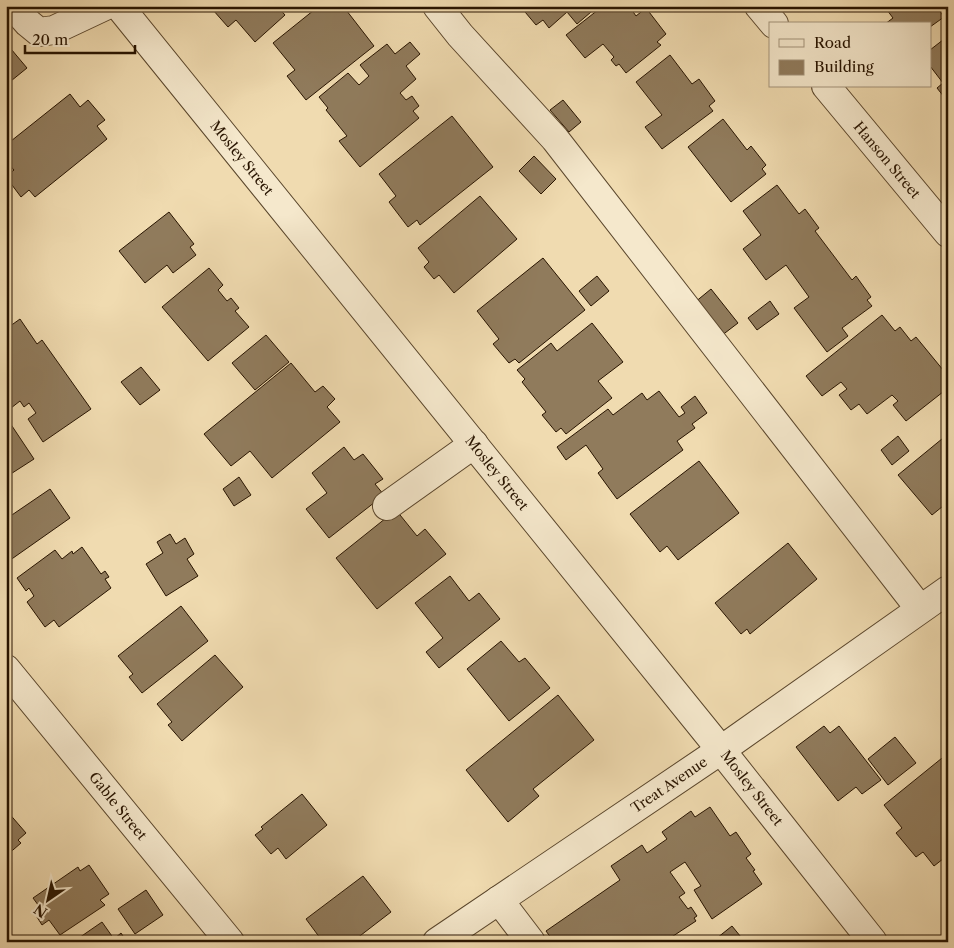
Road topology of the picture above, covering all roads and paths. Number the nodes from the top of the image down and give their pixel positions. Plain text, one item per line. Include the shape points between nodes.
1 (13, 6) edge
2 (105, 6) edge
3 (119, 6) edge
4 (437, 6) edge
5 (759, 6) edge
6 (772, 22) edge
7 (828, 88) edge
8 (948, 233) edge
9 (474, 444) junction
10 (387, 506) dead end
11 (948, 590) edge
12 (920, 609) junction
13 (6, 669) edge
14 (721, 750) junction
15 (499, 900) junction
16 (230, 942) edge
17 (437, 942) edge
18 (531, 942) edge
19 (873, 942) edge

1 - 2 street via 39,32 54,30
3 - 9 street, Mosley Street
4 - 12 street via 555,139
5 - 6 street
7 - 8 street, Hanson Street
9 - 10 street
9 - 14 street, Mosley Street
11 - 12 street, Treat Avenue
12 - 14 street, Treat Avenue
13 - 16 street, Gable Street
14 - 15 street, Treat Avenue
14 - 19 street, Mosley Street
15 - 17 street, Treat Avenue
15 - 18 street

